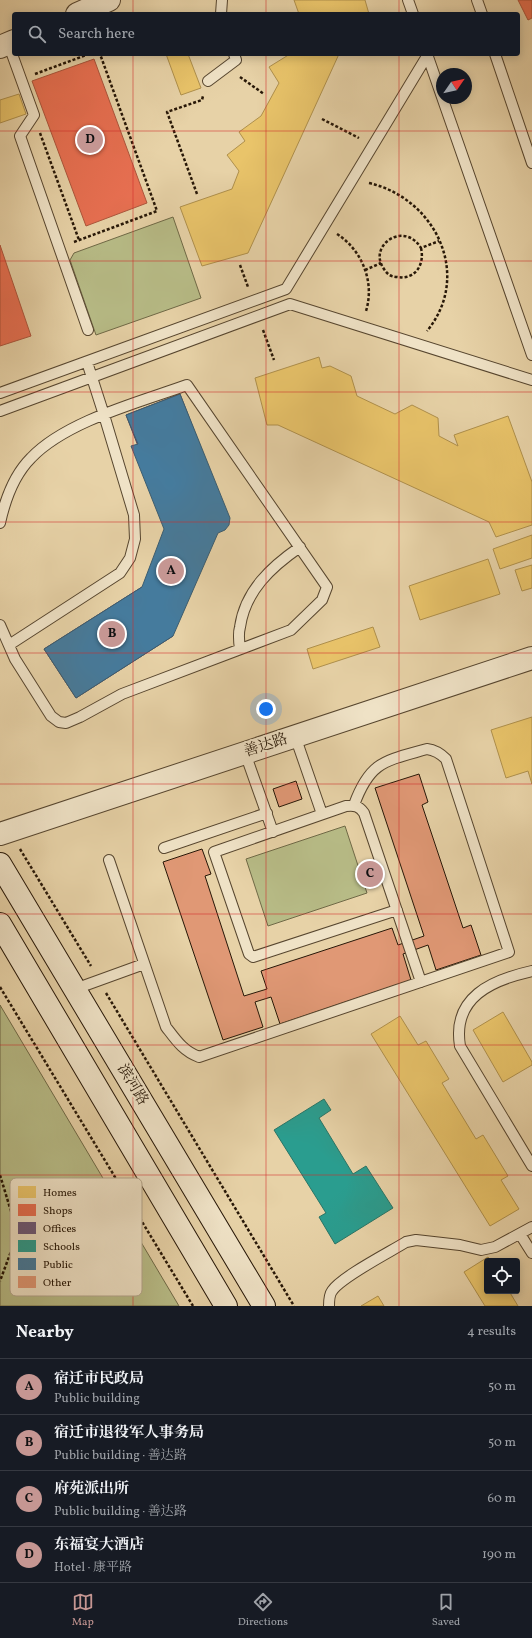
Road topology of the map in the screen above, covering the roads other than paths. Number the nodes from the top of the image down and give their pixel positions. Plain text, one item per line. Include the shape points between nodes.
1 (109, 0) edge
2 (222, 0) edge
3 (408, 0) edge
4 (477, 0) edge
5 (83, 8) edge
6 (221, 12) edge
7 (412, 12) edge
8 (481, 12) edge
9 (7, 44) edge
10 (235, 56) edge
11 (426, 56) edge
12 (427, 56) edge
13 (496, 56) edge
14 (208, 81) road end
15 (532, 163) edge
16 (88, 330) dead end
17 (532, 355) edge
18 (86, 362) junction
19 (92, 377) junction
20 (532, 380) edge
21 (0, 393) edge
22 (0, 411) edge
23 (104, 415) junction
24 (0, 523) edge
25 (300, 547) junction
26 (0, 625) edge
27 (9, 645) junction
28 (240, 649) junction
29 (532, 658) edge
30 (295, 736) junction
31 (245, 752) junction
32 (354, 805) junction
33 (267, 813) junction
34 (322, 814) junction
35 (5, 832) edge
36 (273, 832) junction
37 (164, 848) dead end
38 (109, 860) dead end
39 (0, 864) edge
40 (397, 910) junction
41 (0, 924) edge
42 (144, 964) junction
43 (532, 971) edge
44 (421, 982) junction
45 (75, 989) junction
46 (532, 1166) edge
47 (532, 1227) edge
48 (520, 1234) junction
49 (532, 1254) edge
50 (226, 1306) edge
51 (264, 1306) edge
52 (329, 1306) edge

1 - 5 main road
2 - 6 lane
3 - 7 lane
4 - 8 lane
9 - 16 lane via 34,115 20,136
10 - 14 lane via 236,60
11 - 18 lane via 286,289
12 - 17 lane
13 - 15 lane
18 - 19 lane
18 - 21 lane
19 - 20 lane via 290,304
19 - 22 lane
19 - 23 lane
23 - 24 lane via 72,429 31,458 4,502
23 - 25 lane via 187,385
23 - 27 lane via 134,515 135,540 130,558 120,573
25 - 28 lane via 280,560 254,589 239,628
25 - 28 lane via 327,587 322,600 291,630
26 - 27 lane
27 - 28 lane via 51,716 59,722 66,723 122,694
29 - 30 main road, 善达路
30 - 31 main road, 善达路
30 - 34 lane
31 - 33 lane
31 - 35 main road, 善达路
32 - 34 lane
32 - 40 lane via 360,807 364,813
32 - 44 lane via 369,775 389,760 427,750 433,750 446,759 509,952
33 - 36 lane
33 - 37 lane
34 - 36 lane
36 - 40 lane via 214,852 249,954 259,956
38 - 42 lane
39 - 45 main road, 滨河路
40 - 44 lane
41 - 50 main road, 滨河路
42 - 44 lane via 166,1027 182,1047 199,1057
42 - 45 lane
43 - 46 lane via 478,992 467,1003 458,1033 460,1046
45 - 51 main road, 滨河路
47 - 48 lane
48 - 49 lane
48 - 52 lane via 494,1247 481,1250 416,1240 406,1242 341,1282 331,1291

